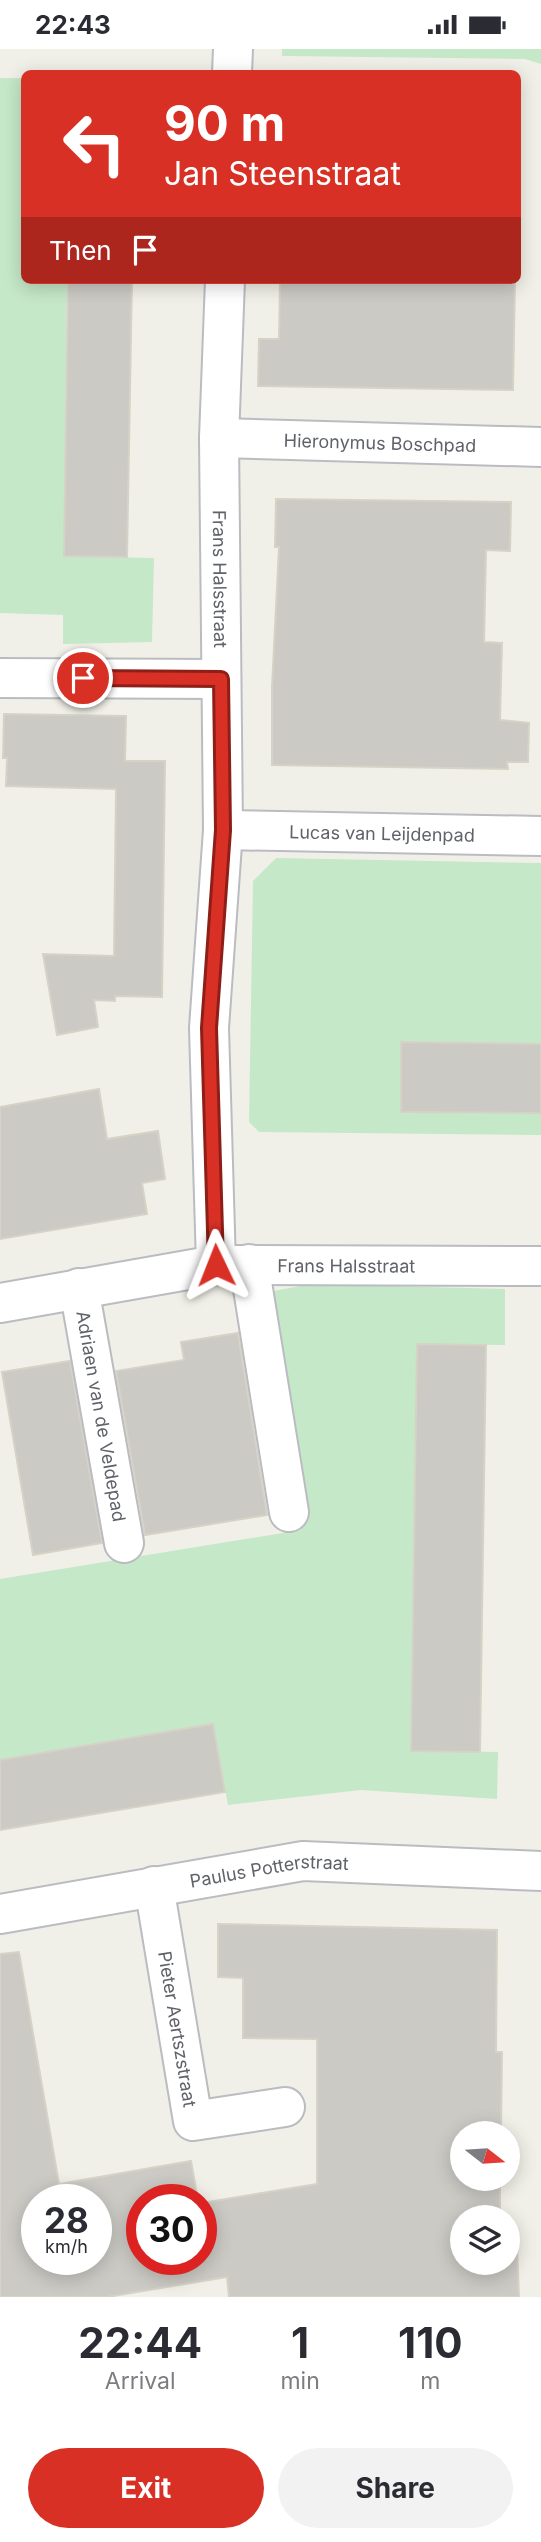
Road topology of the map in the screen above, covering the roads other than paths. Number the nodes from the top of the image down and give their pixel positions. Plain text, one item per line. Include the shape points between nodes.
1 (225, 284) edge
2 (219, 438) junction
3 (541, 447) edge
4 (0, 678) edge
5 (221, 679) junction
6 (223, 830) junction
7 (541, 836) edge
8 (232, 1265) junction
9 (541, 1266) edge
10 (79, 1288) junction
11 (0, 1303) edge
12 (289, 1512) dead end
13 (124, 1543) dead end
14 (541, 1871) edge
15 (155, 1886) junction
16 (0, 1914) edge
17 (285, 2107) dead end

1 - 2 street, Frans Halsstraat
2 - 3 street, Hieronymus Boschpad
2 - 5 street, Frans Halsstraat
4 - 5 street
5 - 6 street, Frans Halsstraat
6 - 7 street, Lucas van Leijdenpad
6 - 8 street, Frans Halsstraat via 209,1028
8 - 9 street, Frans Halsstraat
8 - 10 street
8 - 12 street
10 - 11 street
10 - 13 street, Adriaen van de Veldepad
14 - 15 street, Paulus Potterstraat via 303,1861
15 - 16 street, Paulus Potterstraat
15 - 17 street, Pieter Aertszstraat via 193,2121

